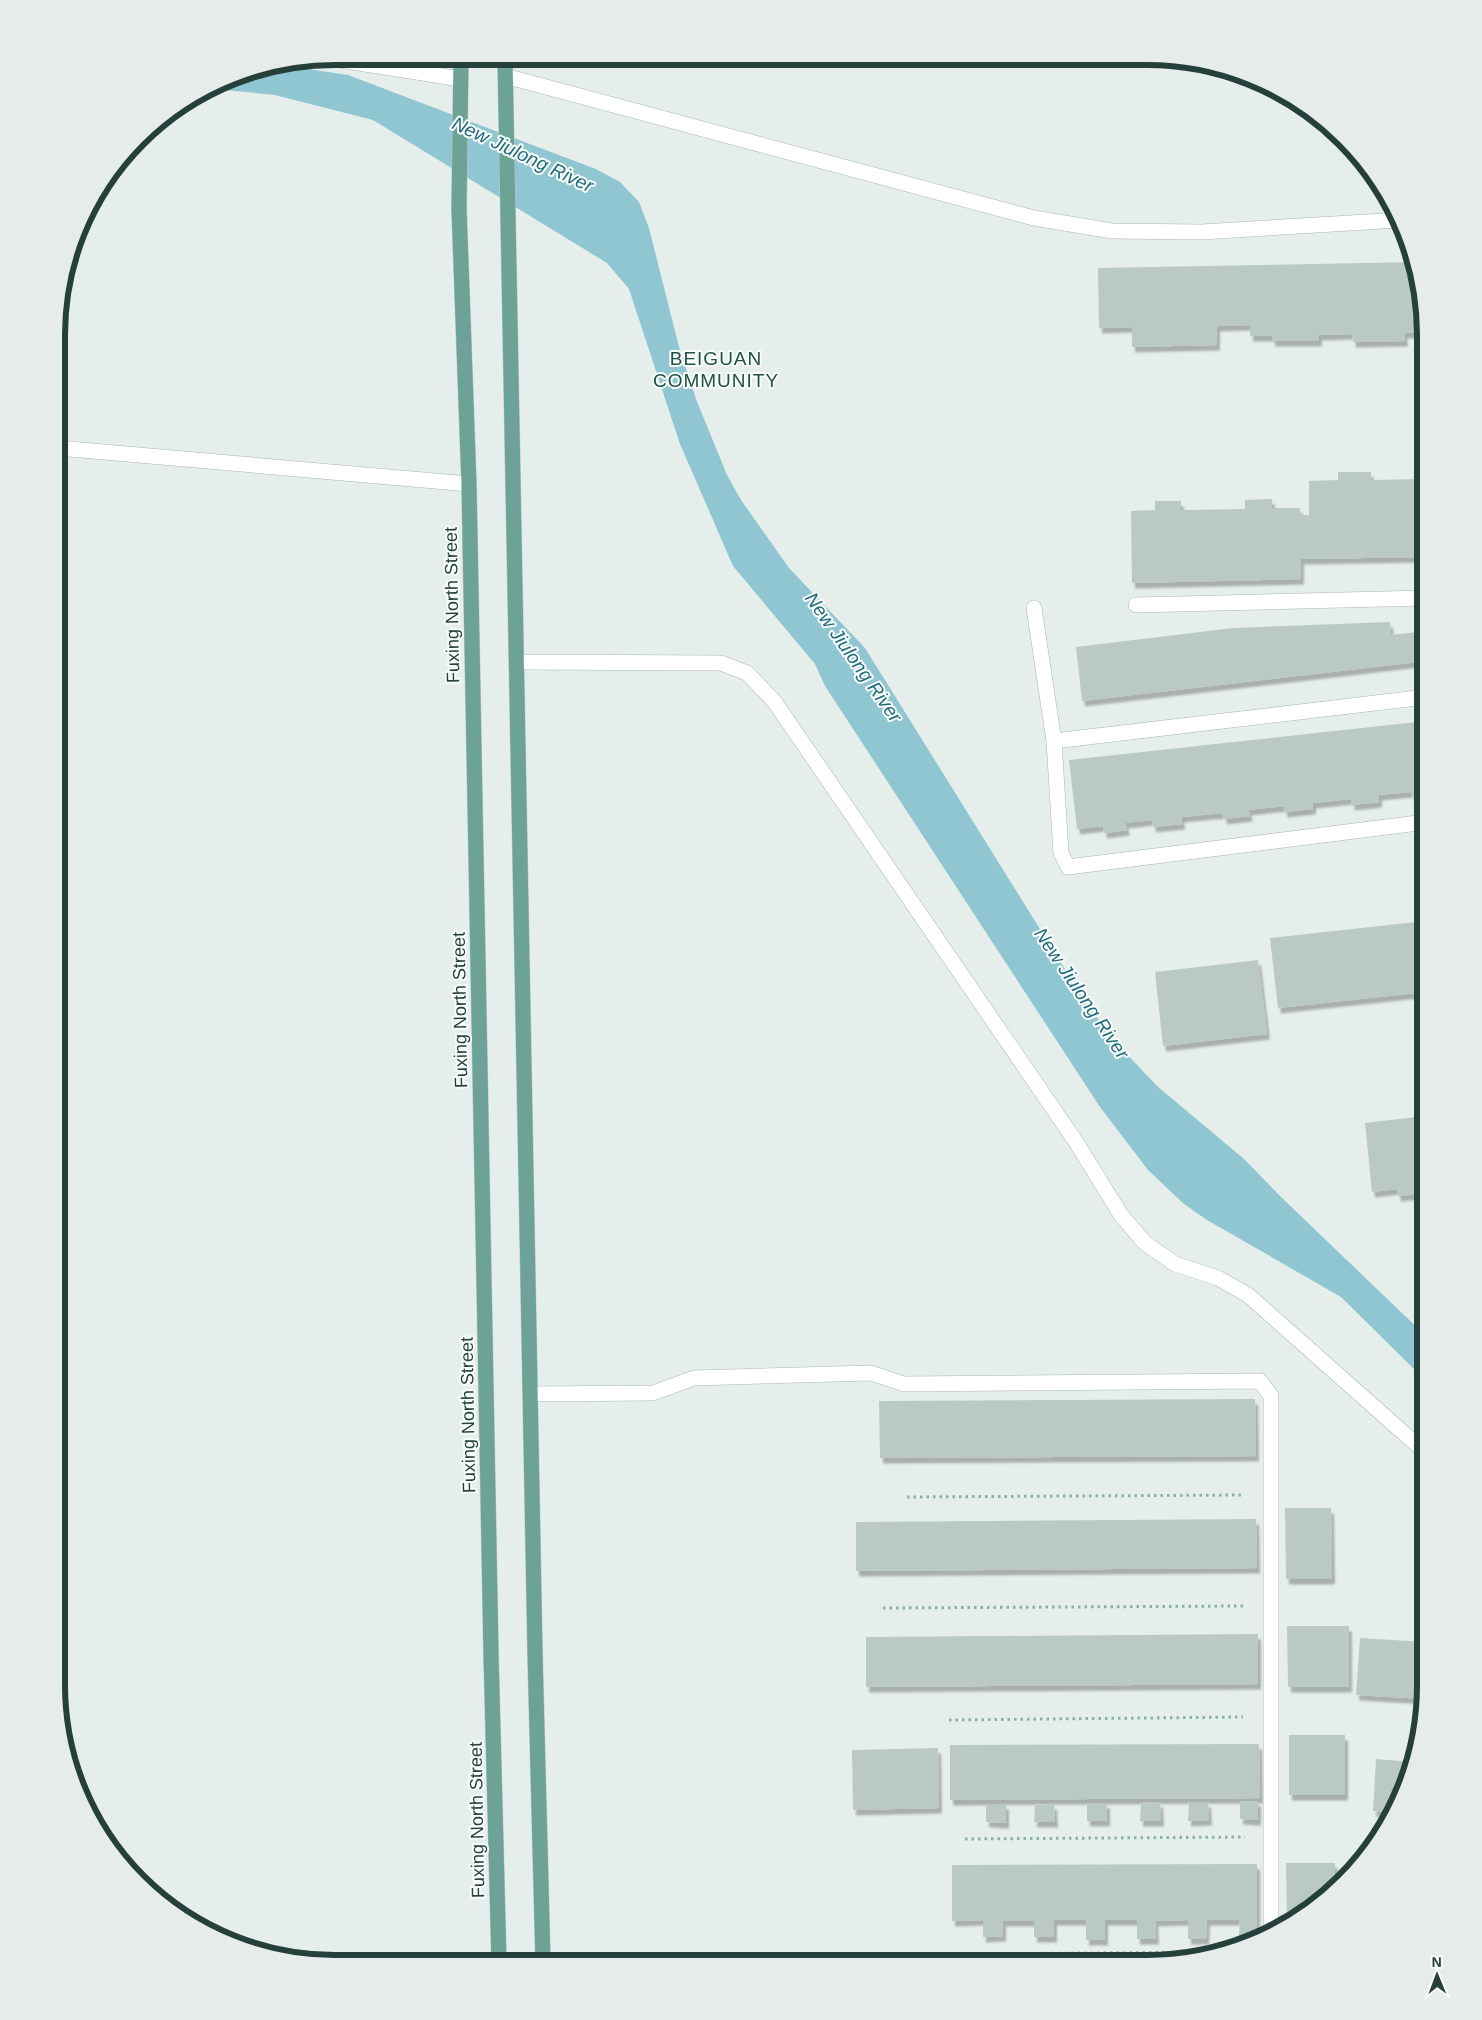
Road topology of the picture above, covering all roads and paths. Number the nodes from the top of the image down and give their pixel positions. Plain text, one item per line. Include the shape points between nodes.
1 (370, 65) edge
2 (461, 65) edge
3 (505, 65) edge
4 (505, 76) junction
5 (461, 80) junction
6 (1391, 221) edge
7 (65, 449) edge
8 (469, 484) junction
9 (1417, 598) edge
10 (1136, 605) dead end
11 (1034, 608) dead end
12 (516, 662) junction
13 (1417, 698) edge
14 (1054, 740) junction
15 (1417, 823) edge
16 (530, 1394) junction
17 (1417, 1445) edge
18 (1271, 1495) junction
19 (907, 1497) dead end
20 (1272, 1606) junction
21 (883, 1608) dead end
22 (1272, 1717) junction
23 (949, 1720) dead end
24 (1272, 1837) junction
25 (966, 1838) dead end
26 (1271, 1924) edge
27 (1186, 1952) edge
28 (954, 1954) dead end
29 (499, 1955) edge
30 (543, 1955) edge

1 - 5 street
2 - 5 main road, Fuxing North Street
3 - 4 main road
4 - 6 street via 1034,218 1112,231 1201,232
4 - 12 main road
5 - 8 main road, Fuxing North Street via 460,209
7 - 8 street
8 - 29 main road, Fuxing North Street
9 - 10 street
11 - 14 street
12 - 16 main road
12 - 17 street via 721,663 747,673 774,701 1076,1142 1121,1215 1145,1243 1175,1264 1218,1278 1248,1296
13 - 14 street
14 - 15 street via 1061,854 1068,867
16 - 18 street via 653,1393 694,1378 871,1373 904,1384 1260,1380 1271,1396
16 - 30 main road
18 - 19 path
18 - 20 street
20 - 21 path
20 - 22 street
22 - 23 path
22 - 24 street
24 - 25 path
24 - 26 street
27 - 28 path

